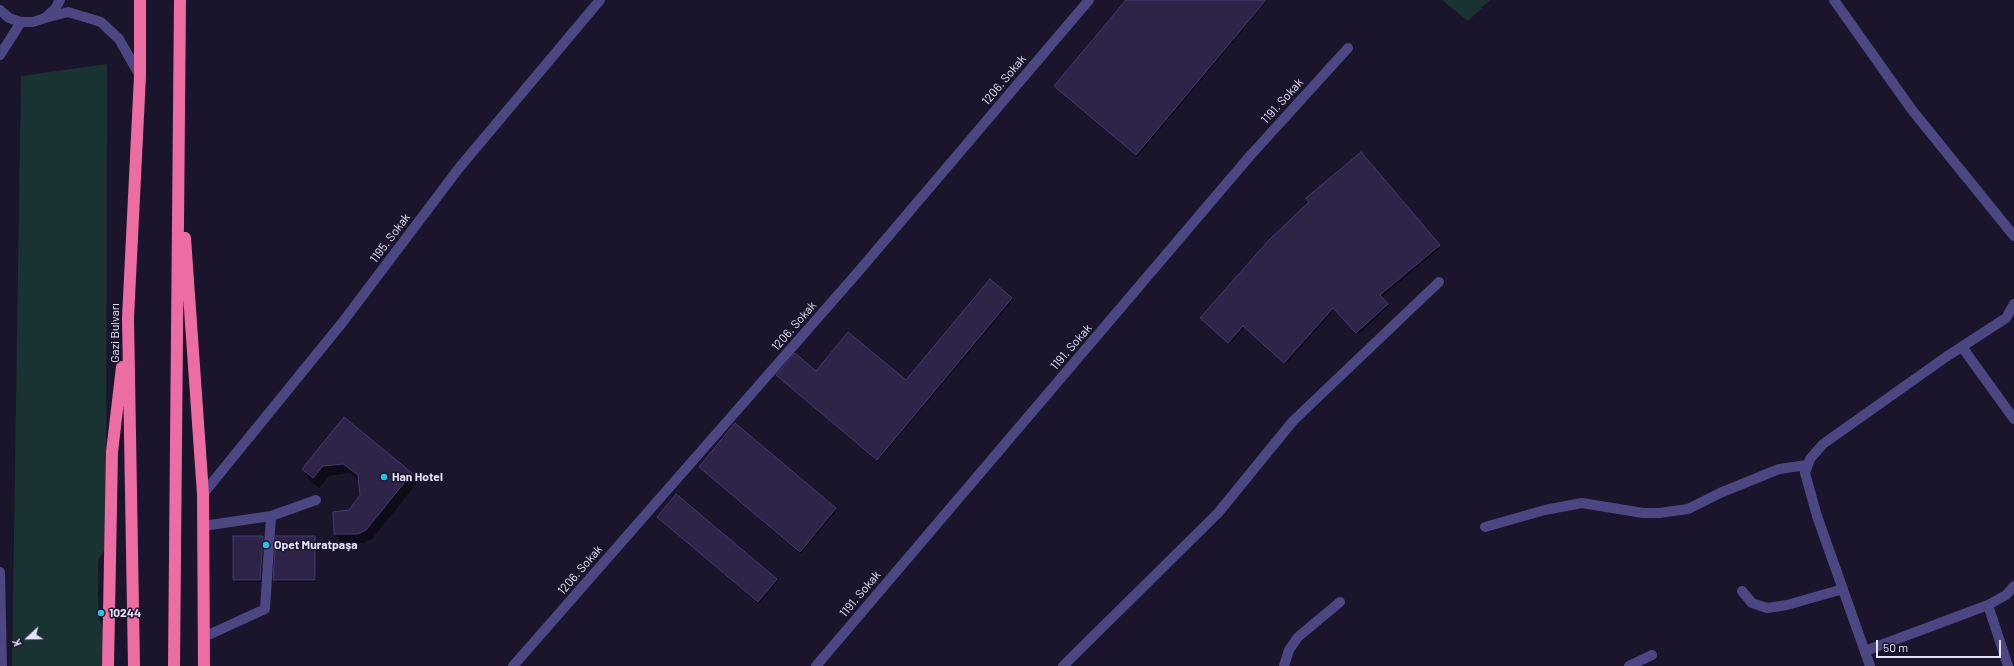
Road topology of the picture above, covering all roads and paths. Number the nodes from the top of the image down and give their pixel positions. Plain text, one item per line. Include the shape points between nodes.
1 (60, 0) edge
2 (140, 0) edge
3 (180, 0) edge
4 (600, 0) edge
5 (1089, 0) edge
6 (1834, 0) edge
7 (0, 10) edge
8 (45, 18) junction
9 (21, 22) junction
10 (1348, 48) dead end
11 (0, 55) edge
12 (140, 76) junction
13 (179, 146) junction
14 (2014, 236) edge
15 (1439, 282) dead end
16 (2014, 304) edge
17 (128, 318) junction
18 (1962, 347) junction
19 (2014, 419) edge
20 (1807, 465) junction
21 (203, 494) junction
22 (316, 500) dead end
23 (271, 516) junction
24 (203, 526) junction
25 (1485, 527) dead end
26 (0, 572) edge
27 (2014, 586) edge
28 (1843, 589) junction
29 (1742, 591) dead end
30 (1340, 602) dead end
31 (1988, 605) junction
32 (204, 637) junction
33 (1865, 651) junction
34 (1652, 655) dead end
35 (2, 666) edge
36 (108, 666) edge
37 (134, 666) edge
38 (174, 666) edge
39 (204, 666) edge
40 (513, 666) edge
41 (816, 666) edge
42 (1063, 666) edge
43 (1284, 666) edge
44 (1629, 666) edge
45 (1870, 666) edge
46 (2008, 666) edge

1 - 8 street via 55,10
2 - 12 highway, Gazi Bulvarı
3 - 13 highway
4 - 21 street, 1195. Sokak via 459,168 342,324
5 - 40 street, 1206. Sokak via 858,272
6 - 14 street via 1912,110
7 - 9 street via 9,18
8 - 9 street
8 - 12 street via 68,12 101,22 119,38
9 - 11 street
10 - 41 street, 1191. Sokak via 1249,157
12 - 17 highway, Gazi Bulvarı
13 - 21 highway
13 - 38 highway
15 - 42 street via 1293,421 1218,514
16 - 18 street via 2006,318
17 - 36 highway via 112,452
17 - 37 highway, Gazi Bulvarı
18 - 19 street
18 - 20 street via 1823,444
20 - 25 street via 1779,469 1688,509 1643,513 1582,503 1545,510
20 - 28 street via 1804,473
21 - 24 highway
22 - 23 street
23 - 24 street
23 - 32 street via 265,610
24 - 32 highway
26 - 35 street
27 - 31 street via 2006,595
28 - 29 street via 1767,608 1752,603
28 - 33 street
30 - 43 street via 1298,637 1289,650
31 - 33 street
31 - 46 street
32 - 39 highway
33 - 45 street
34 - 44 street

